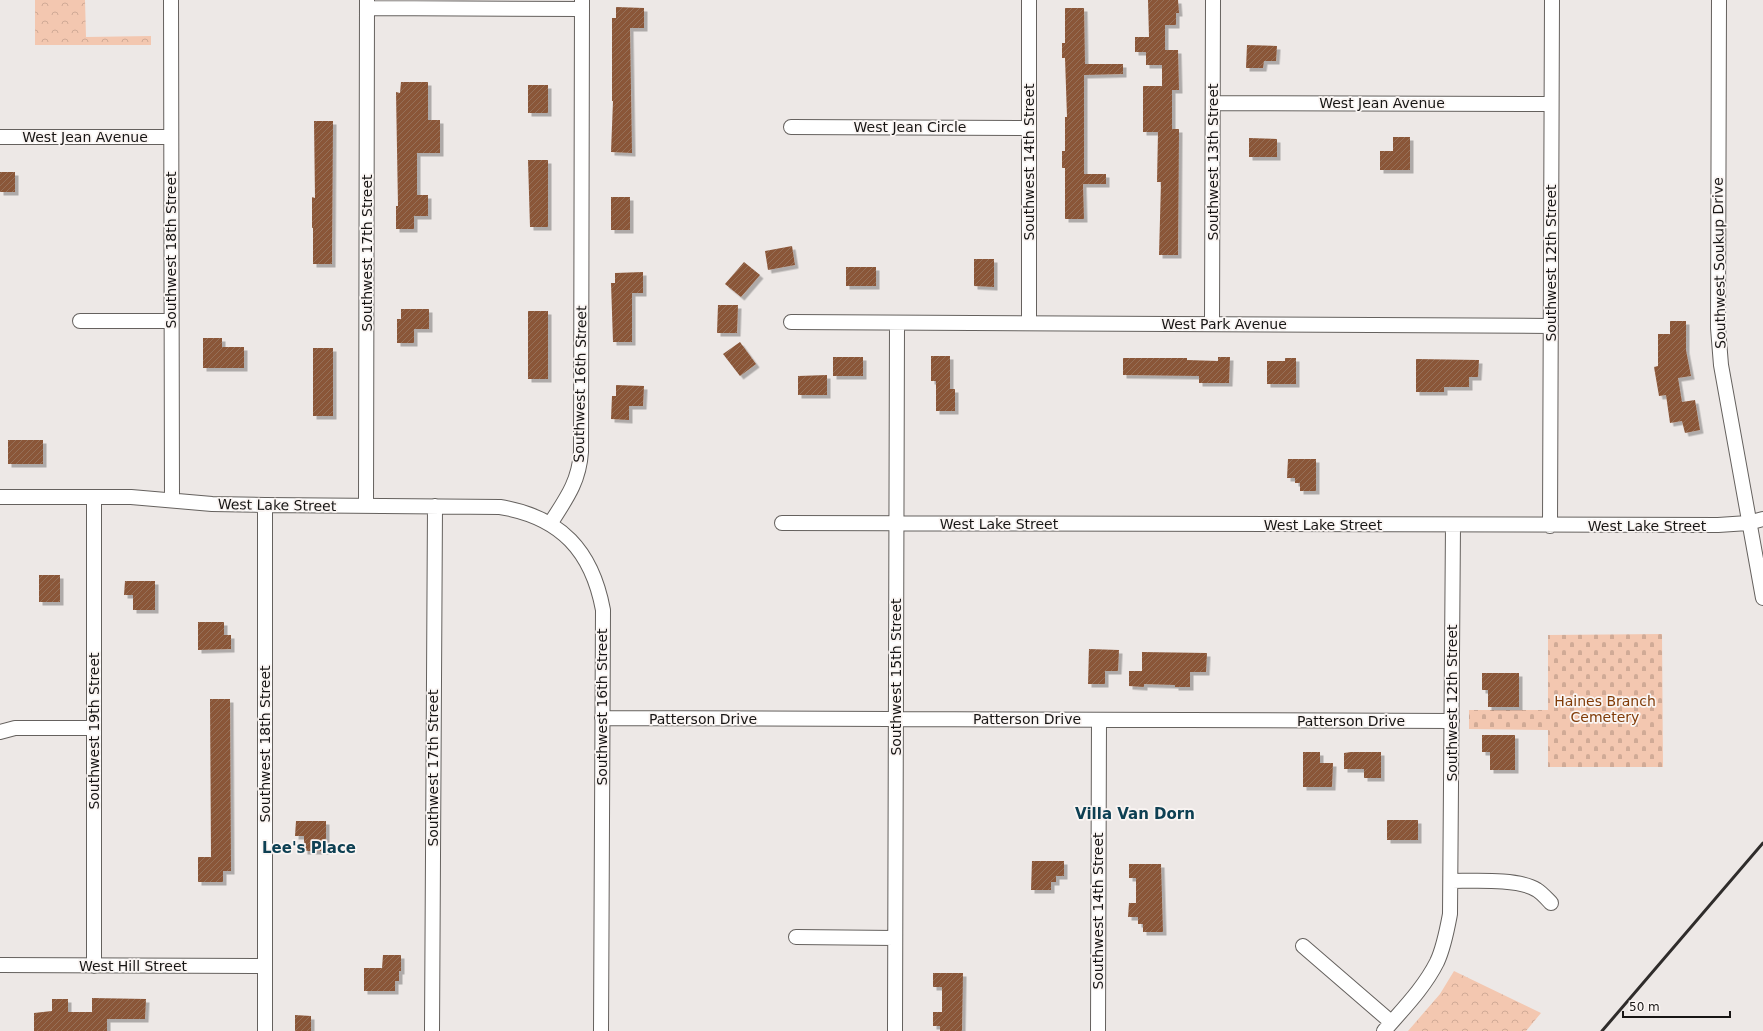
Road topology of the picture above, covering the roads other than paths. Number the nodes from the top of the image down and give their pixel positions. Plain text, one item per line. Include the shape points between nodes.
1 (171, 0) edge
2 (1029, 0) edge
3 (1213, 0) edge
4 (1552, 0) edge
5 (1719, 0) edge
6 (367, 4) edge
7 (582, 4) edge
8 (1213, 103) junction
9 (1552, 104) junction
10 (791, 127) dead end
11 (1029, 128) junction
12 (0, 137) edge
13 (171, 137) junction
14 (80, 321) dead end
15 (171, 321) junction
16 (791, 322) dead end
17 (897, 323) junction
18 (1028, 323) junction
19 (1212, 324) junction
20 (1551, 326) junction
21 (94, 496) junction
22 (0, 497) edge
23 (172, 500) junction
24 (265, 505) junction
25 (366, 506) junction
26 (435, 506) junction
27 (1763, 519) edge
28 (782, 523) dead end
29 (896, 523) junction
30 (1748, 523) junction
31 (550, 524) junction
32 (1453, 526) junction
33 (1550, 526) junction
34 (1763, 598) edge
35 (602, 718) junction
36 (896, 719) junction
37 (1099, 720) junction
38 (1452, 721) junction
39 (94, 728) junction
40 (0, 732) edge
41 (1451, 881) junction
42 (1551, 903) dead end
43 (796, 937) dead end
44 (895, 938) junction
45 (1303, 946) dead end
46 (0, 965) edge
47 (94, 966) junction
48 (265, 966) junction
49 (1388, 1026) edge
50 (265, 1031) edge
51 (432, 1031) edge
52 (601, 1031) edge
53 (895, 1031) edge
54 (1098, 1031) edge

1 - 13 street, Southwest 18th Street
2 - 11 street, Southwest 14th Street
3 - 8 street, Southwest 13th Street
4 - 9 street, Southwest 12th Street
5 - 30 street, Southwest Soukup Drive via 1718,328 1721,365
6 - 7 street
6 - 25 street, Southwest 17th Street
7 - 31 street, Southwest 16th Street via 582,452 573,488
8 - 9 street, West Jean Avenue
8 - 19 street, Southwest 13th Street
9 - 20 street, Southwest 12th Street
10 - 11 street, West Jean Circle
11 - 18 street, Southwest 14th Street
12 - 13 street, West Jean Avenue
13 - 15 street, Southwest 18th Street
14 - 15 street
15 - 23 street, Southwest 18th Street
16 - 17 street, West Park Avenue
17 - 18 street, West Park Avenue
17 - 29 street, Southwest 15th Street
18 - 19 street, West Park Avenue
19 - 20 street, West Park Avenue
20 - 33 street, Southwest 12th Street
21 - 22 street, West Lake Street
21 - 23 street, West Lake Street
21 - 39 street, Southwest 19th Street
23 - 24 street, West Lake Street
24 - 25 street, West Lake Street
24 - 48 street, Southwest 18th Street
25 - 26 street, West Lake Street
26 - 31 street, West Lake Street via 500,506 532,515
26 - 51 street, Southwest 17th Street
27 - 30 street, West Lake Street
28 - 29 street, West Lake Street
29 - 32 street, West Lake Street
29 - 36 street, Southwest 15th Street
30 - 33 street, West Lake Street via 1718,526
30 - 34 street, Southwest Soukup Drive
31 - 35 street, Southwest 16th Street via 571,540 583,555 599,591 603,624
32 - 33 street, West Lake Street
32 - 38 street, Southwest 12th Street
35 - 36 street, Patterson Drive
35 - 52 street, Southwest 16th Street
36 - 37 street, Patterson Drive
36 - 44 street, Southwest 15th Street
37 - 38 street, Patterson Drive
37 - 54 street, Southwest 14th Street
38 - 41 street, Southwest 12th Street
39 - 40 street via 15,728
39 - 47 street, Southwest 19th Street
41 - 42 street via 1518,884 1536,889
41 - 49 street, Southwest 12th Street via 1446,939 1437,961 1419,990
43 - 44 street
44 - 53 street, Southwest 15th Street
45 - 49 street
46 - 47 street, West Hill Street
47 - 48 street, West Hill Street
48 - 50 street, Southwest 18th Street

